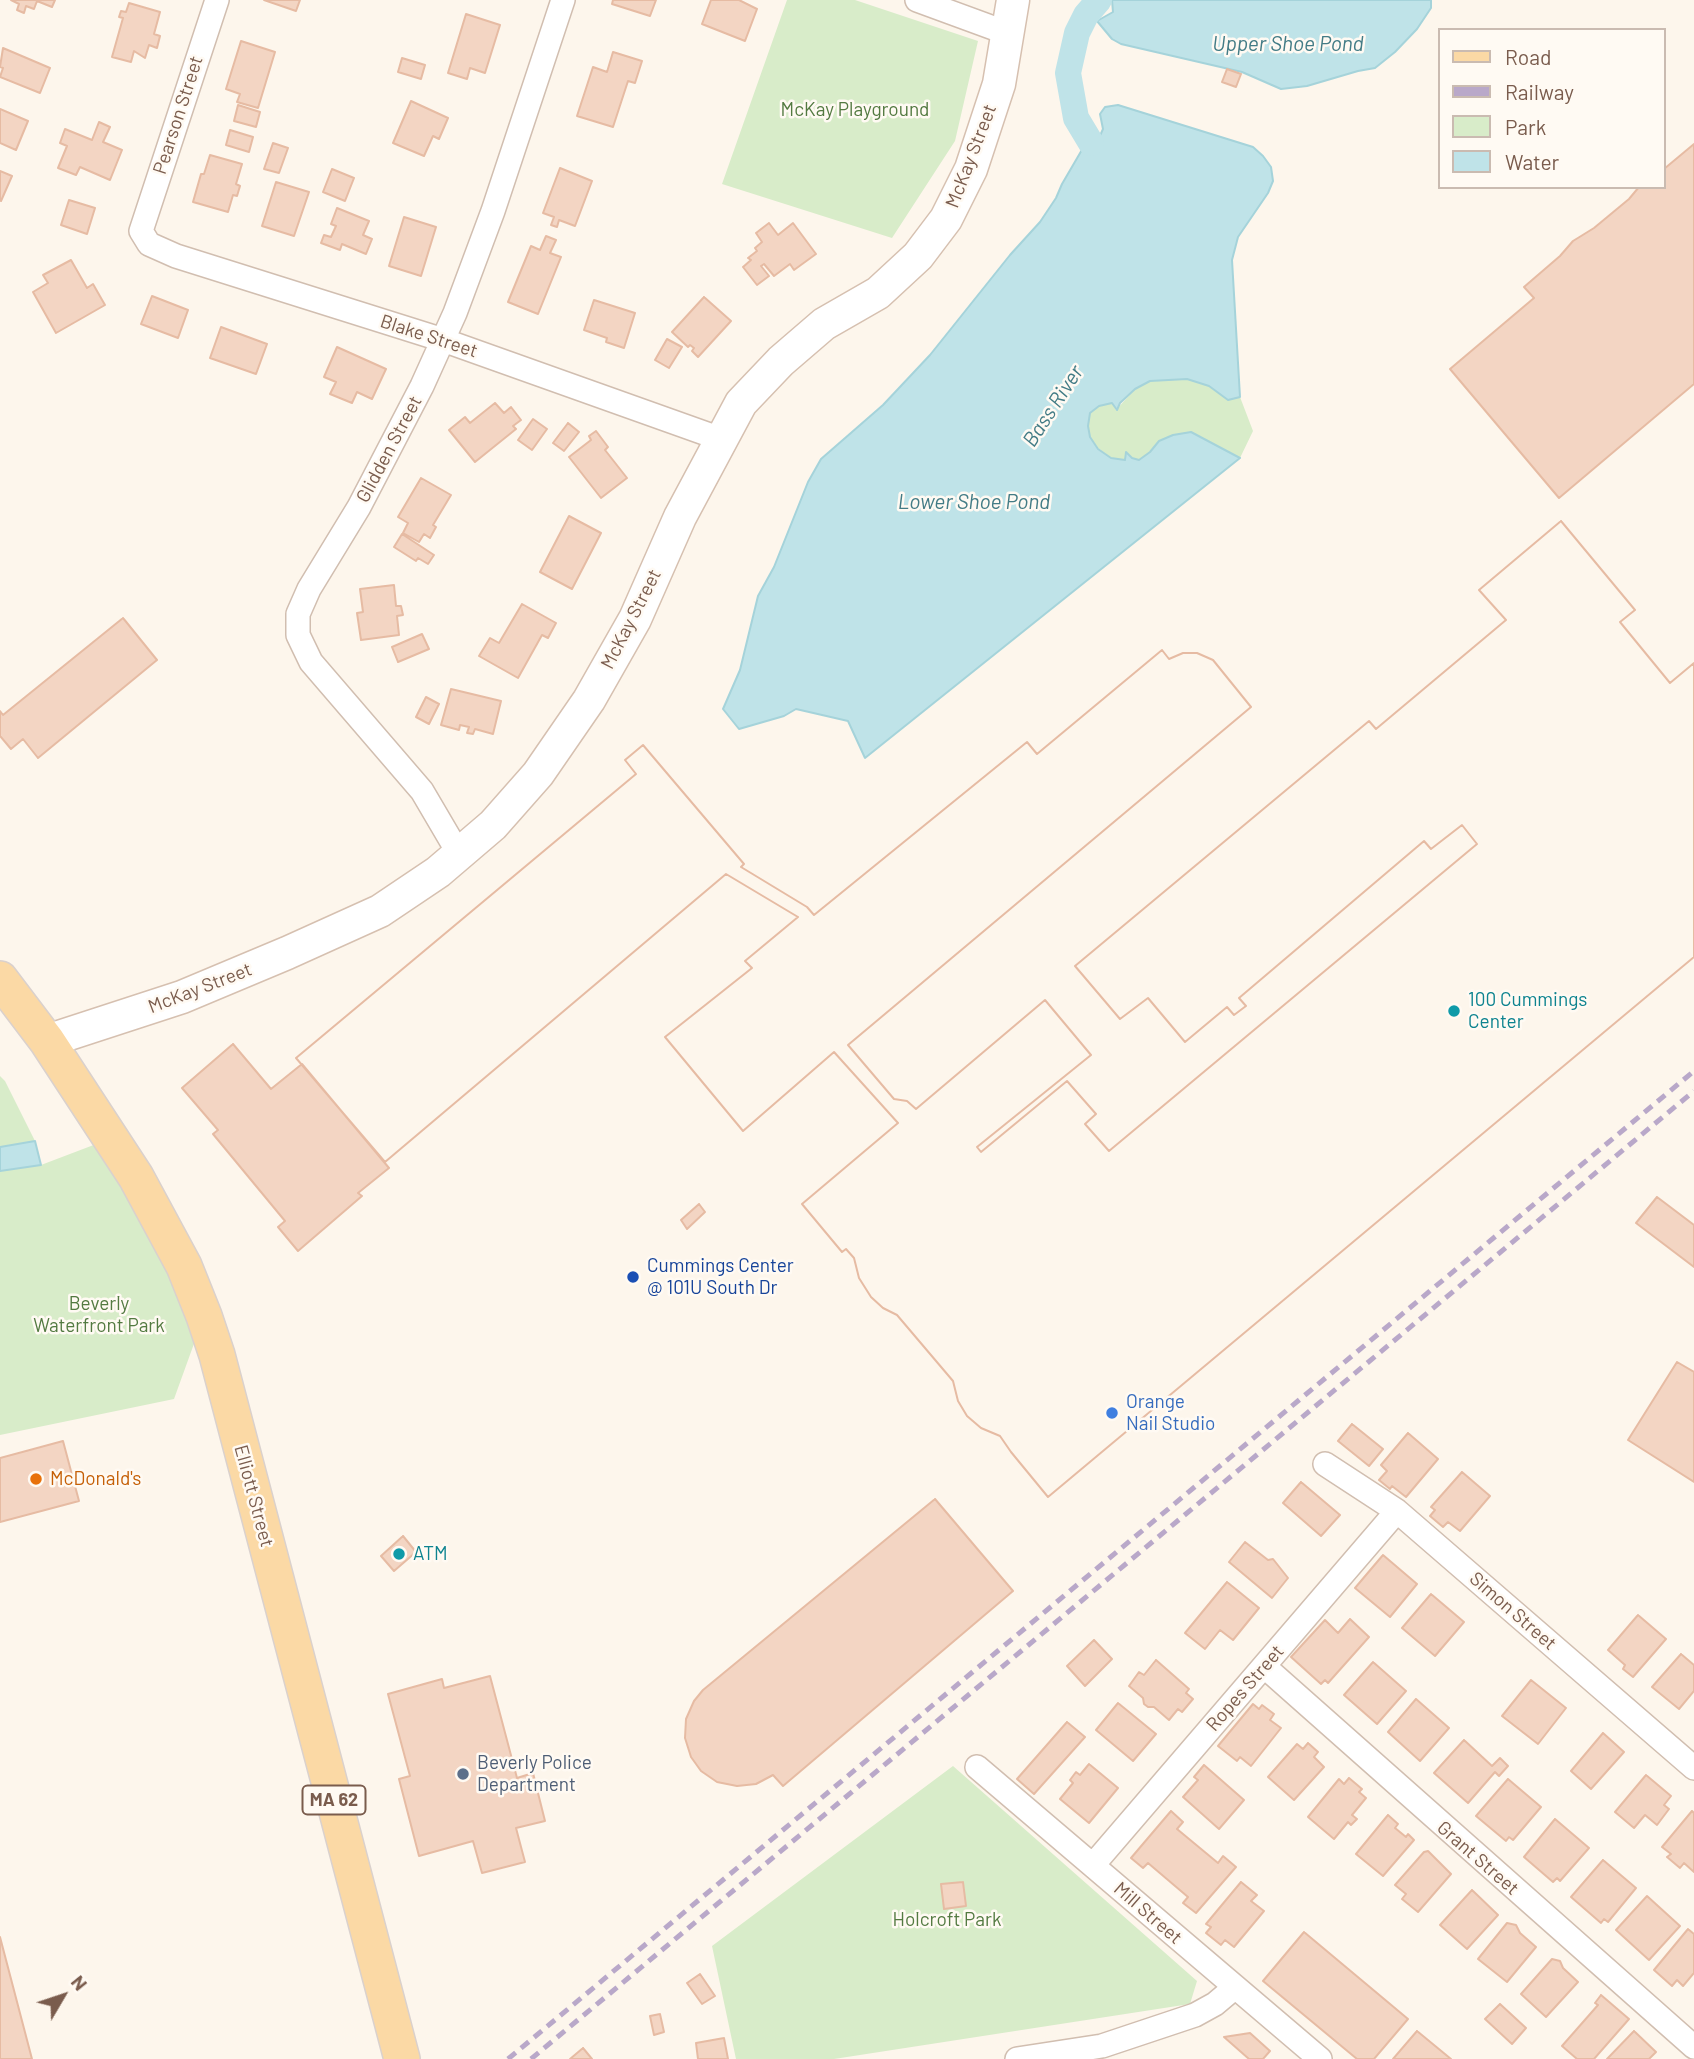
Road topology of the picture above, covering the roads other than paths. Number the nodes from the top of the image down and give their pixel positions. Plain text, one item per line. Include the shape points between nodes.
1 (217, 0) edge
2 (563, 0) edge
3 (918, 0) edge
4 (1013, 0) edge
5 (1007, 33) junction
6 (141, 231) joint
7 (443, 340) junction
8 (721, 439) junction
9 (459, 854) junction
10 (0, 979) edge
11 (47, 1041) junction
12 (1325, 1464) dead end
13 (1397, 1511) junction
14 (1265, 1667) junction
15 (977, 1767) dead end
16 (1694, 1768) edge
17 (1093, 1865) junction
18 (1234, 1988) junction
19 (1694, 2047) edge
20 (402, 2059) edge
21 (1017, 2059) edge
22 (1320, 2059) edge

1 - 6 street, Pearson Street
2 - 7 street, Glidden Street via 493,211
3 - 5 street
4 - 5 main road, McKay Street
5 - 8 main road, McKay Street via 999,84 971,169 946,219 918,256 878,293 824,324 780,361 741,403
6 - 7 street, Blake Street via 149,244 176,256
7 - 8 street, Blake Street
7 - 9 street, Glidden Street via 359,507 309,589 298,614 298,635 311,662 422,791
8 - 9 main road, McKay Street via 635,619 589,700 538,774
9 - 11 main road, McKay Street via 380,911 182,997
10 - 11 main road, Elliott Street / MA 62
11 - 20 main road, Elliott Street / MA 62 via 136,1177 184,1266 204,1316
12 - 13 street, Simon Street
13 - 14 street, Ropes Street
13 - 16 street, Simon Street
14 - 17 street, Ropes Street
14 - 19 street, Grant Street
15 - 17 street, Mill Street
17 - 18 street, Mill Street
18 - 21 street via 1195,2015 1102,2046
18 - 22 street, Mill Street

